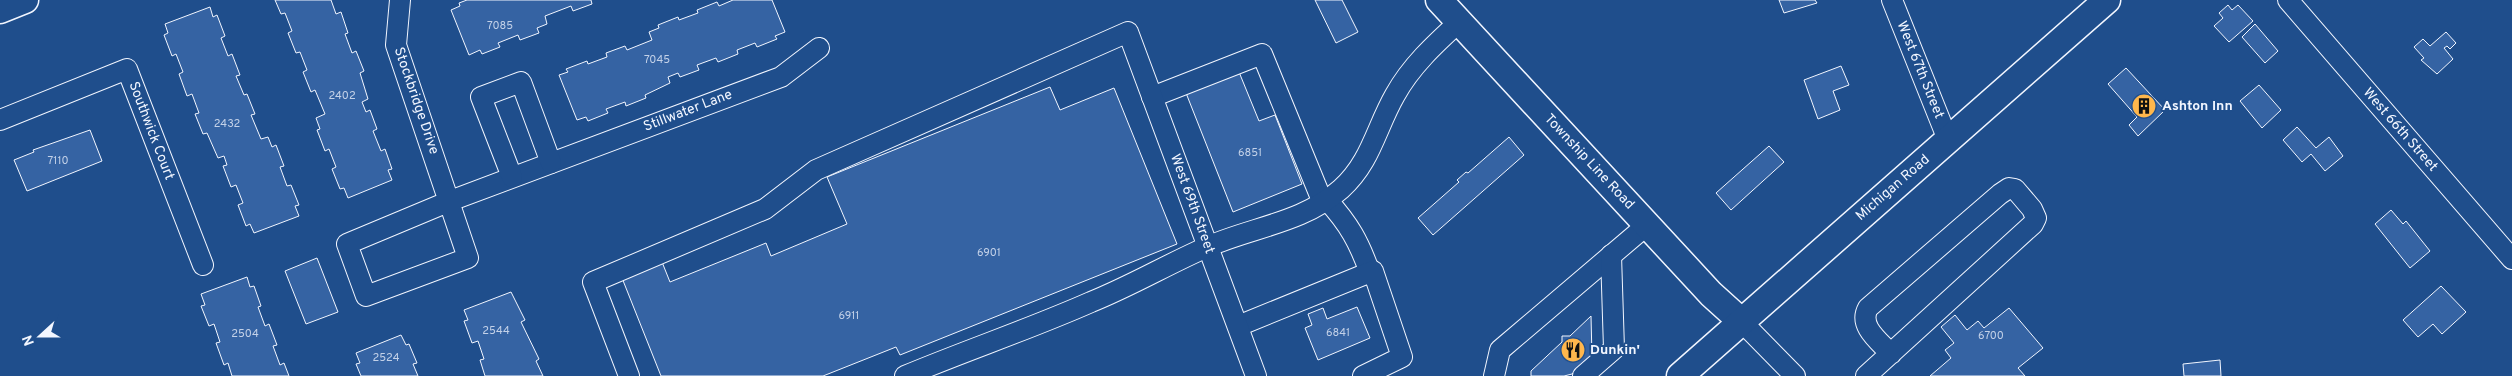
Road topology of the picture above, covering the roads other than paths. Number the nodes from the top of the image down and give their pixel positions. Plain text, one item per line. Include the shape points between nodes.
1 (25, 0) edge
2 (400, 0) edge
3 (1439, 0) edge
4 (1892, 0) edge
5 (2107, 0) edge
6 (2288, 0) edge
7 (0, 10) edge
8 (1459, 22) junction
9 (819, 48) dead end
10 (1152, 97) junction
11 (0, 120) edge
12 (1948, 140) junction
13 (551, 163) junction
14 (512, 177) junction
15 (450, 200) junction
16 (1325, 202) junction
17 (1647, 225) junction
18 (1208, 246) junction
19 (1611, 255) junction
20 (2512, 259) edge
21 (203, 265) dead end
22 (1370, 273) junction
23 (1742, 322) junction
24 (1238, 326) junction
25 (1891, 354) junction
26 (629, 376) edge
27 (905, 376) edge
28 (1256, 376) edge
29 (1363, 376) edge
30 (1494, 376) edge
31 (1583, 376) edge
32 (1680, 376) edge
33 (1795, 376) edge
34 (1866, 376) edge

1 - 7 main road
2 - 15 street, Stockbridge Drive via 396,44
3 - 8 main road, Township Line Road
4 - 12 street, West 67th Street
5 - 12 main road, Michigan Road
6 - 20 street, West 66th Street
8 - 16 street via 1409,73 1395,94 1367,157 1351,179
8 - 17 main road, Township Line Road
9 - 13 street, Stillwater Lane via 781,77
10 - 16 street via 1262,54
10 - 18 street, West 69th Street
10 - 26 street, West 69th Street via 1128,32 816,170 766,209 593,282
11 - 21 street, Southwick Court via 127,69
12 - 23 main road, Michigan Road
13 - 14 street, Stillwater Lane
13 - 14 street via 521,82 481,97
14 - 15 street, Stillwater Lane
15 - 15 street, Stockbridge Drive via 347,244 366,296 468,258
16 - 18 street via 1296,218
16 - 22 street via 1347,223 1359,243
17 - 19 street
17 - 23 main road, Township Line Road via 1716,300
18 - 24 street, West 69th Street
18 - 27 street via 1092,302
19 - 30 street via 1500,350
19 - 31 street via 1614,349
22 - 24 street
22 - 29 street via 1373,271 1402,357
23 - 32 main road, Michigan Road
23 - 33 street
24 - 28 street, West 69th Street
25 - 25 street via 2033,224 2036,218 2032,210 2015,189 2006,190 1868,308 1864,322
25 - 34 street

